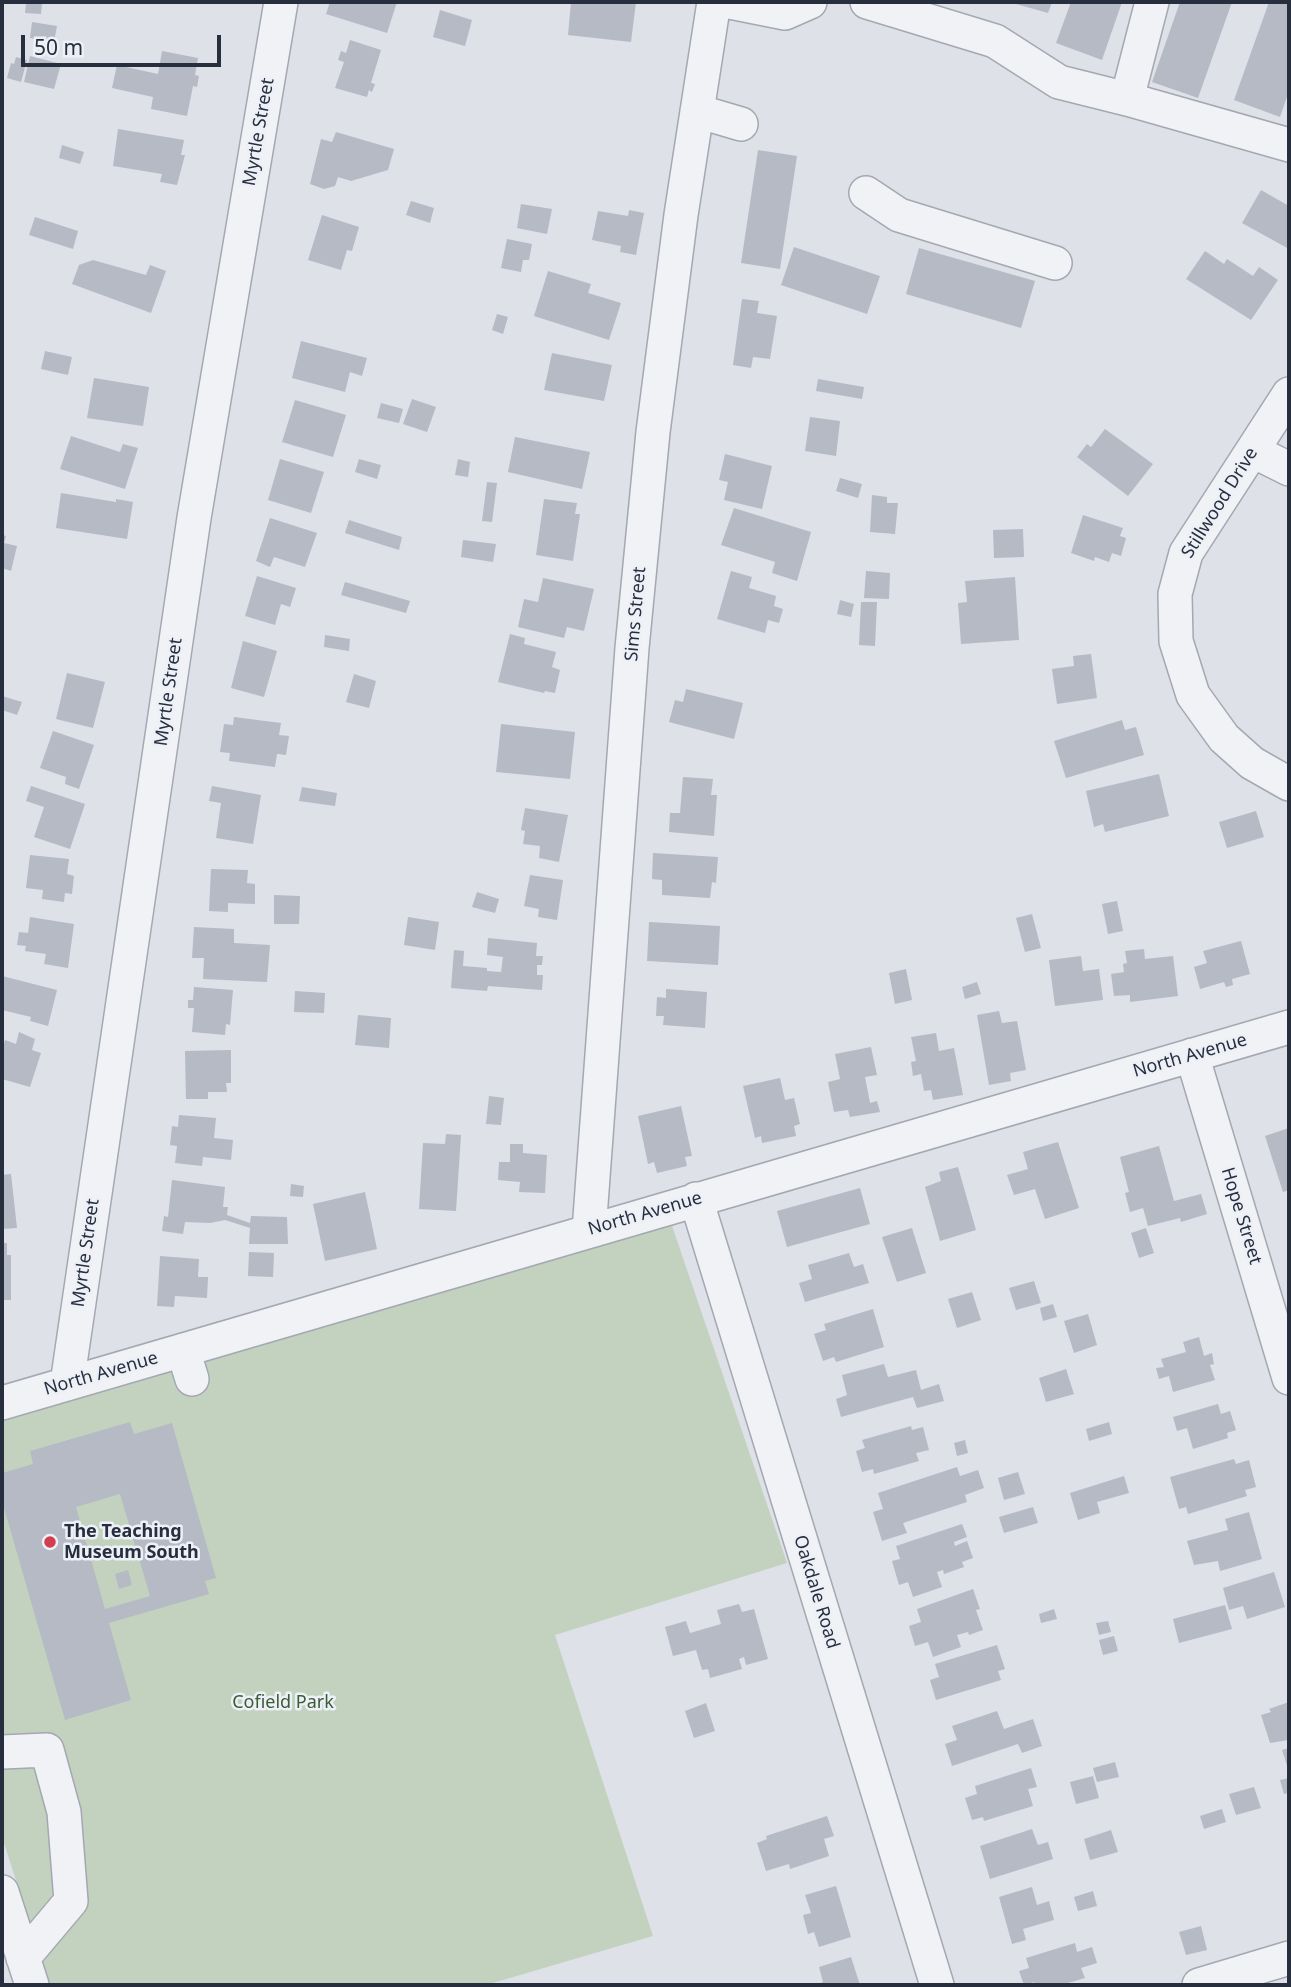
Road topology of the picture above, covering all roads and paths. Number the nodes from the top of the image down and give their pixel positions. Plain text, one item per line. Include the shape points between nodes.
1 (281, 2) edge
2 (714, 2) edge
3 (730, 2) edge
4 (810, 2) edge
5 (867, 2) edge
6 (1152, 2) edge
7 (1127, 99) junction
8 (697, 111) junction
9 (741, 124) dead end
10 (1289, 145) edge
11 (866, 192) dead end
12 (1055, 263) dead end
13 (1289, 394) edge
14 (1253, 451) junction
15 (1289, 469) edge
16 (1289, 784) edge
17 (1289, 1027) edge
18 (1192, 1055) junction
19 (696, 1199) junction
20 (589, 1230) junction
21 (1289, 1378) edge
22 (67, 1384) junction
23 (2, 1403) edge
24 (2, 1752) edge
25 (2, 1892) edge
26 (1289, 1958) edge
27 (28, 1972) edge
28 (937, 1985) edge
29 (1199, 1985) edge

1 - 22 street, Myrtle Street via 194,518
2 - 8 street, Sims Street
3 - 4 street via 785,13
5 - 7 street via 995,41 1059,82
6 - 7 street
7 - 10 street
8 - 9 street
8 - 20 street, Sims Street via 653,432 632,648
11 - 12 street via 899,215
13 - 14 street, Stillwood Drive
14 - 15 street
14 - 16 street, Stillwood Drive via 1186,553 1175,594 1176,641 1193,695 1224,738 1252,763
17 - 18 street, North Avenue
18 - 19 street, North Avenue
18 - 21 street, Hope Street
19 - 20 street, North Avenue
19 - 28 street, Oakdale Road
20 - 22 street, North Avenue via 187,1364
22 - 23 street, North Avenue
24 - 27 street via 47,1750 64,1811 71,1901
25 - 27 street
26 - 29 street

